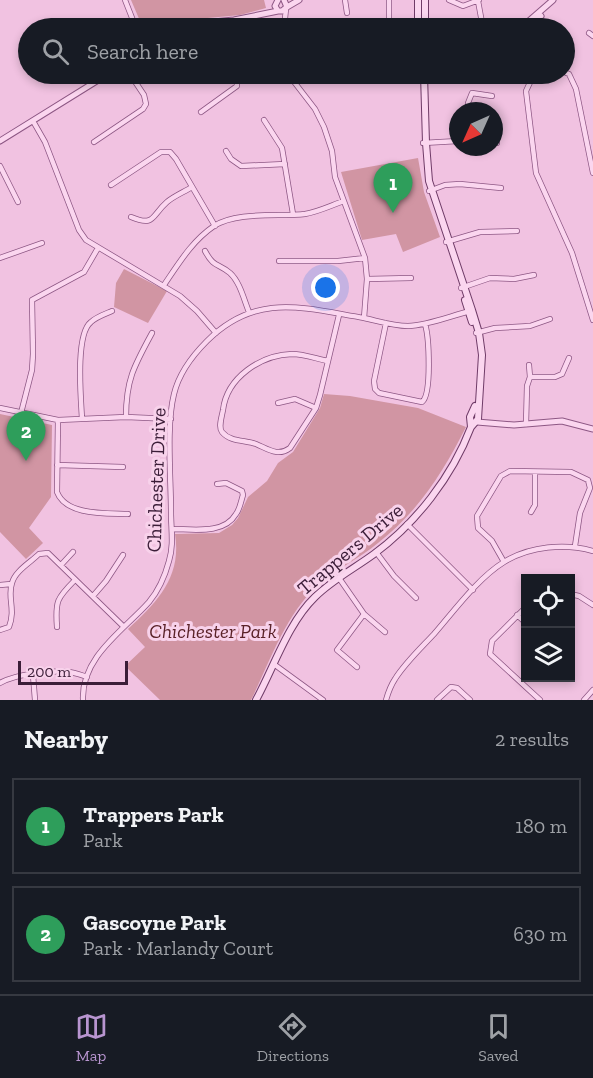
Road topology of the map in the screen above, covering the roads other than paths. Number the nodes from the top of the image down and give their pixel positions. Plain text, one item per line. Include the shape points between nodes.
1 (125, 0) edge
2 (284, 0) edge
3 (299, 0) edge
4 (345, 0) edge
5 (389, 0) edge
6 (418, 0) edge
7 (425, 0) edge
8 (449, 0) edge
9 (478, 0) edge
10 (555, 0) edge
11 (277, 1) edge
12 (283, 9) junction
13 (347, 13) dead end
14 (248, 17) junction
15 (132, 18) edge
16 (243, 18) edge
17 (285, 18) edge
18 (389, 18) edge
19 (418, 18) edge
20 (425, 18) edge
21 (481, 18) edge
22 (538, 18) edge
23 (92, 84) edge
24 (137, 84) edge
25 (237, 84) edge
26 (296, 84) edge
27 (423, 84) edge
28 (529, 84) edge
29 (574, 84) edge
30 (492, 96) dead end
31 (468, 102) edge
32 (201, 112) dead end
33 (33, 120) junction
34 (264, 120) dead end
35 (0, 141) edge
36 (94, 142) dead end
37 (449, 142) edge
38 (424, 143) junction
39 (226, 151) dead end
40 (285, 164) junction
41 (0, 166) edge
42 (593, 172) edge
43 (111, 185) dead end
44 (192, 187) junction
45 (501, 188) dead end
46 (430, 191) junction
47 (344, 201) junction
48 (18, 202) dead end
49 (293, 214) junction
50 (131, 218) dead end
51 (215, 225) junction
52 (517, 231) dead end
53 (448, 242) junction
54 (42, 243) dead end
55 (98, 248) junction
56 (205, 252) dead end
57 (0, 258) edge
58 (365, 258) junction
59 (279, 261) dead end
60 (534, 275) dead end
61 (411, 278) dead end
62 (367, 279) junction
63 (164, 285) junction
64 (463, 288) junction
65 (470, 310) junction
66 (112, 311) dead end
67 (249, 312) junction
68 (339, 315) junction
69 (364, 318) junction
70 (550, 320) dead end
71 (593, 320) edge
72 (386, 323) junction
73 (425, 324) junction
74 (152, 333) dead end
75 (216, 333) junction
76 (478, 333) junction
77 (569, 358) dead end
78 (328, 361) junction
79 (529, 365) dead end
80 (530, 377) junction
81 (278, 403) dead end
82 (0, 408) edge
83 (316, 408) junction
84 (21, 413) junction
85 (126, 417) junction
86 (82, 419) junction
87 (171, 419) junction
88 (58, 420) junction
89 (475, 420) junction
90 (526, 424) junction
91 (593, 429) edge
92 (57, 465) junction
93 (123, 467) dead end
94 (535, 472) junction
95 (217, 484) dead end
96 (531, 512) dead end
97 (128, 514) dead end
98 (407, 524) junction
99 (172, 529) junction
100 (575, 546) junction
101 (593, 550) edge
102 (73, 552) dead end
103 (376, 552) junction
104 (123, 555) dead end
105 (504, 562) junction
106 (61, 566) junction
107 (339, 578) junction
108 (75, 580) junction
109 (11, 584) junction
110 (0, 585) edge
111 (473, 590) junction
112 (575, 595) edge
113 (93, 596) junction
114 (416, 598) dead end
115 (593, 605) edge
116 (521, 611) edge
117 (364, 614) junction
118 (516, 615) junction
119 (521, 619) edge
120 (57, 627) dead end
121 (124, 627) junction
122 (0, 630) edge
123 (385, 632) dead end
124 (274, 665) junction
125 (357, 667) dead end
126 (33, 675) junction
127 (87, 677) junction
128 (0, 683) edge
129 (593, 690) edge
130 (35, 700) edge
131 (83, 700) edge
132 (256, 700) edge
133 (322, 700) edge
134 (386, 700) edge
135 (437, 700) edge
136 (470, 700) edge
137 (540, 700) edge
138 (584, 700) edge

1 - 15 street
2 - 12 street
3 - 12 street
4 - 13 street
5 - 18 street
6 - 19 main road
7 - 20 main road
8 - 9 street via 463,6
9 - 21 street
10 - 22 street
11 - 12 street
11 - 14 street
12 - 14 street
12 - 17 street
14 - 16 street
23 - 33 street
24 - 36 street via 144,95 144,110
25 - 32 street
26 - 47 street via 324,127
27 - 38 main road, Trappers Drive
28 - 71 street via 526,91 536,173 572,253
29 - 42 street
30 - 31 street via 472,93
33 - 35 street
33 - 55 street via 79,230
34 - 40 street via 282,148
37 - 38 street
38 - 46 main road, Trappers Drive via 424,171
39 - 40 street via 241,166
40 - 49 street
41 - 48 street
43 - 44 street via 166,151 176,159
44 - 50 street via 167,202 148,221
44 - 51 street
45 - 46 street via 460,184
46 - 53 main road, Trappers Drive
47 - 49 street
47 - 58 street
49 - 51 street via 249,217
51 - 63 street via 191,246
52 - 53 street via 480,232
53 - 64 main road, Trappers Drive
54 - 57 street
55 - 63 street
55 - 84 street via 84,272 32,300 33,362
56 - 67 street via 211,263 236,281
58 - 59 street
58 - 62 street
60 - 64 street via 490,278
61 - 62 street
62 - 69 street
63 - 75 street via 197,311
64 - 65 main road, Trappers Drive
65 - 73 street, Chichester Drive
65 - 76 main road, Trappers Drive
66 - 86 street via 89,322 84,332
67 - 68 street, Chichester Drive via 276,307
67 - 75 street, Chichester Drive
68 - 69 street, Chichester Drive
68 - 78 street
69 - 72 street, Chichester Drive
70 - 76 street
72 - 73 street, Chichester Drive
72 - 73 street via 375,389 422,402 427,396 429,345
74 - 85 street via 128,382
75 - 87 street, Chichester Drive via 184,369 174,394
76 - 89 main road, Trappers Drive via 480,369
77 - 80 street via 562,374
78 - 83 street
78 - 83 street via 294,354 260,362 230,388 220,428 230,438 284,452
79 - 80 street
80 - 90 street
81 - 83 street via 295,399
82 - 84 street
84 - 88 street
85 - 86 street
85 - 87 street
86 - 88 street
87 - 99 street, Chichester Drive
88 - 92 street
89 - 90 street
89 - 98 main road, Trappers Drive via 435,492
90 - 91 street via 562,421
92 - 93 street
92 - 97 street via 57,492 61,500 85,511
94 - 96 street via 535,505
94 - 100 street via 571,472 588,480 590,488 580,513
94 - 105 street via 510,471 501,476 477,516 478,528 492,541
95 - 99 street via 226,483 242,491 236,515 217,528
98 - 103 main road, Trappers Drive
98 - 111 street
99 - 121 street, Chichester Drive via 172,551 164,578 151,600
100 - 101 street
100 - 105 street via 548,547
102 - 106 street
103 - 107 main road, Trappers Drive
103 - 114 street
104 - 113 street
105 - 111 street
106 - 108 street
106 - 109 street via 48,553 41,553
107 - 117 street
107 - 124 main road, Trappers Drive via 298,615
108 - 113 street
108 - 120 street via 58,599
109 - 110 street
109 - 122 street via 13,616 9,627
111 - 134 street via 395,679
112 - 115 street
113 - 121 street
116 - 118 street
117 - 123 street
117 - 125 street via 337,650
118 - 119 street
118 - 137 street via 492,641 490,654
121 - 127 street, Chichester Drive via 102,651
124 - 132 main road, Trappers Drive
124 - 133 street
126 - 127 street via 69,672
126 - 128 street
126 - 130 street
127 - 131 street, Chichester Drive
129 - 138 street
135 - 136 street via 452,687

